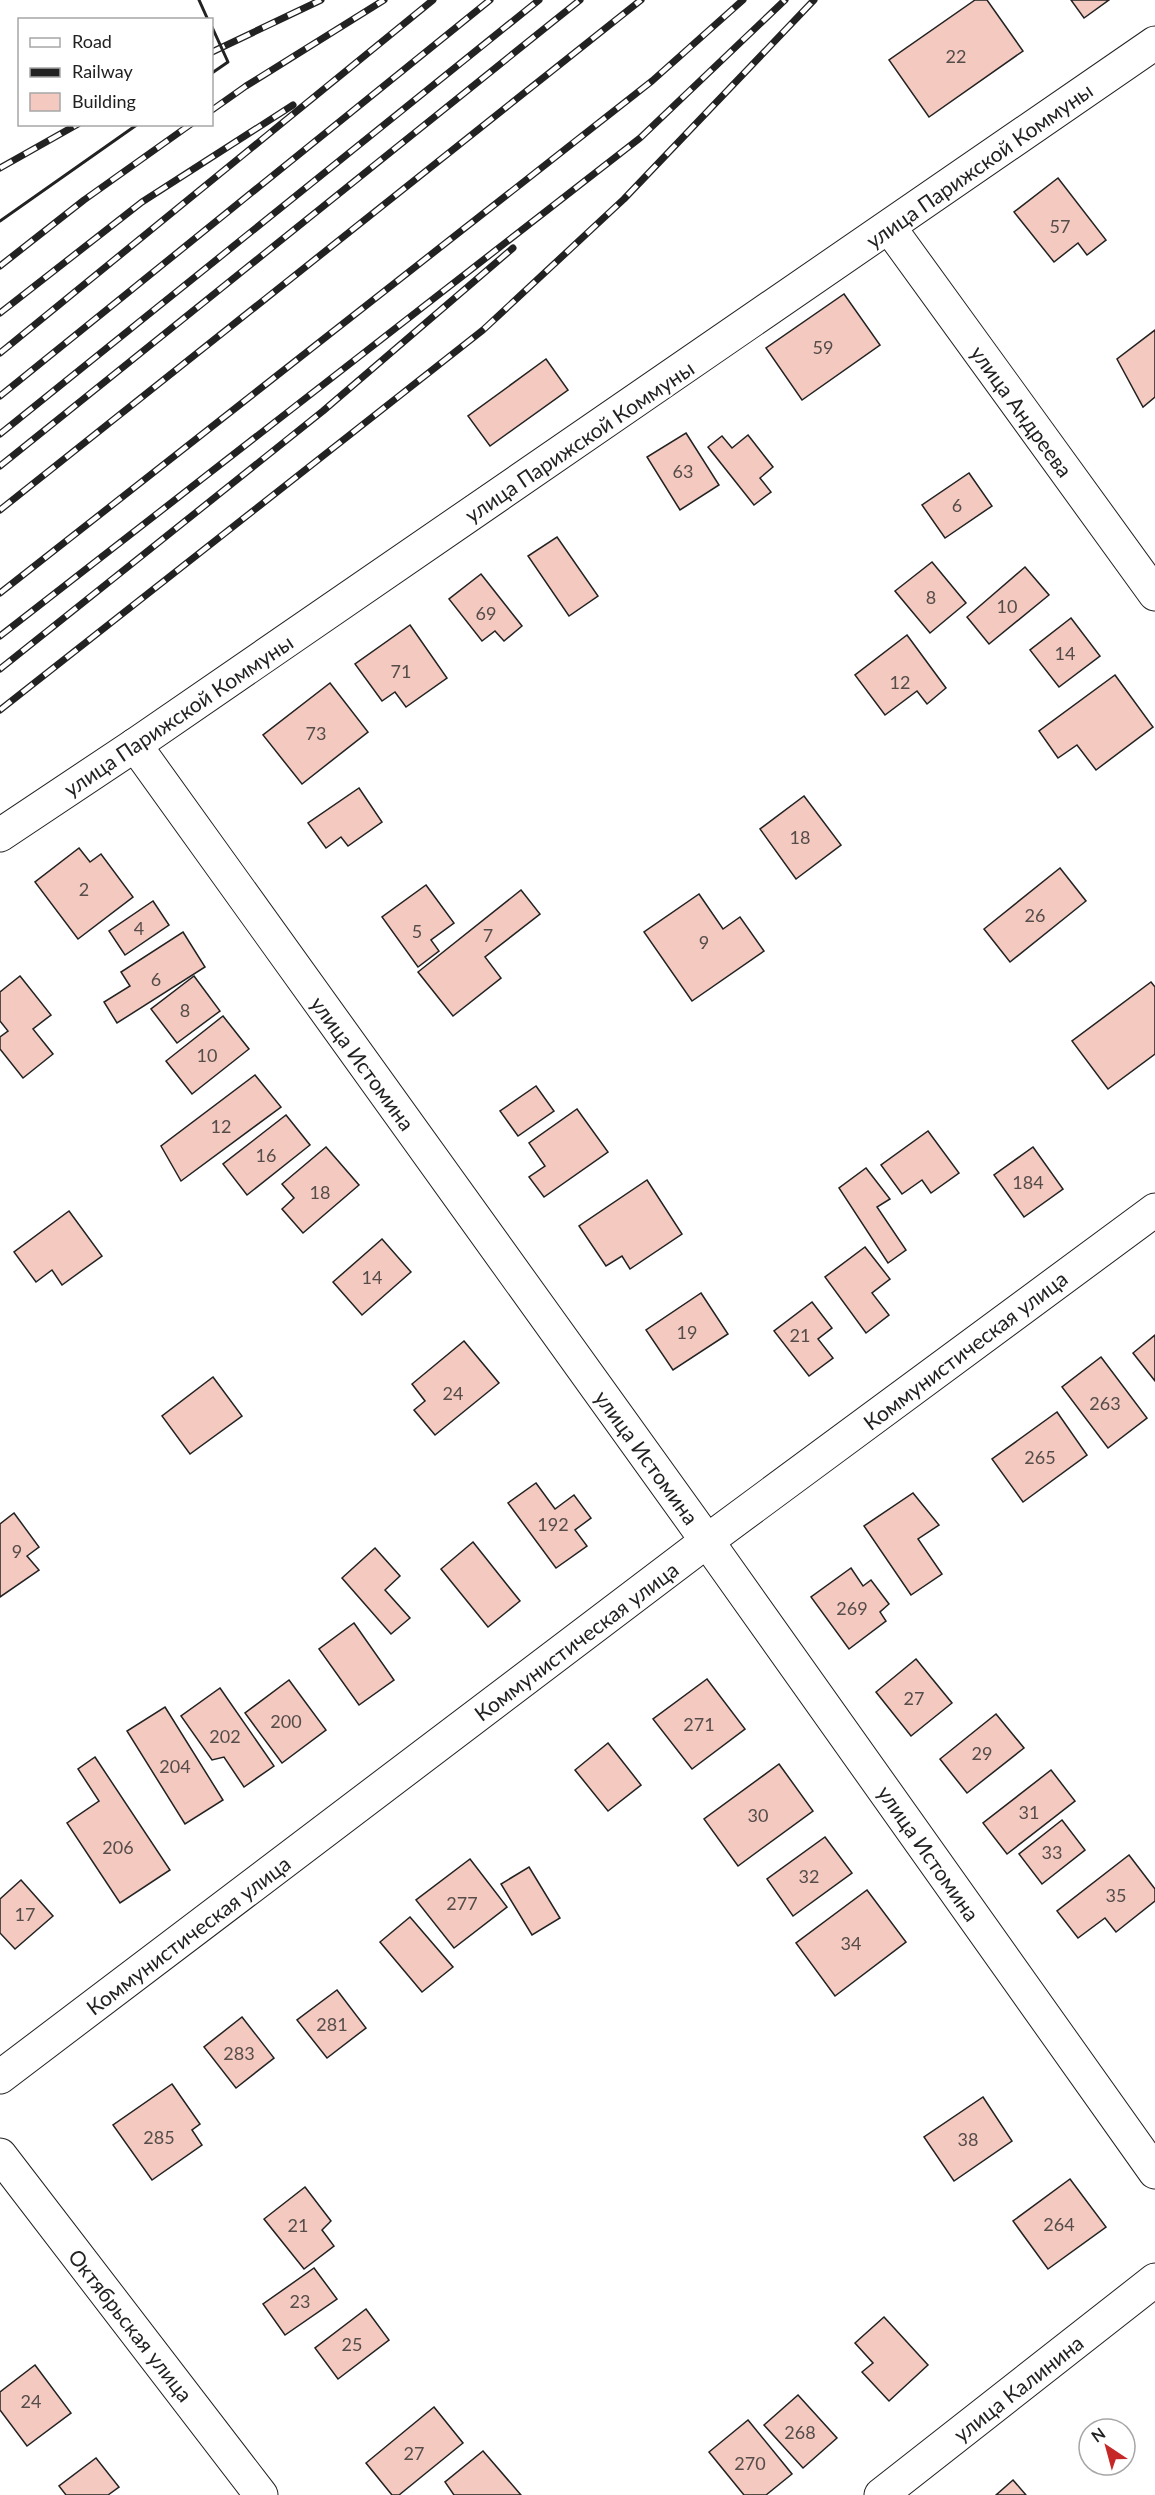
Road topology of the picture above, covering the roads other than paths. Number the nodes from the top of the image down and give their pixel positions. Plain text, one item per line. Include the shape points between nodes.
1 (1155, 43) edge
2 (890, 227) junction
3 (1155, 594) edge
4 (135, 745) junction
5 (0, 835) edge
6 (1155, 1210) edge
7 (707, 1541) junction
8 (0, 2077) edge
9 (0, 2155) edge
10 (1155, 2172) edge
11 (1155, 2280) edge
12 (261, 2495) edge
13 (881, 2495) edge

1 - 2 street, улица Парижской Коммуны
2 - 3 street, улица Андреева
2 - 4 street, улица Парижской Коммуны
4 - 5 street, улица Парижской Коммуны
4 - 7 street, улица Истомина
6 - 7 street, Коммунистическая улица
7 - 8 street, Коммунистическая улица
7 - 10 street, улица Истомина
9 - 12 street, Октябрьская улица
11 - 13 street, улица Калинина

